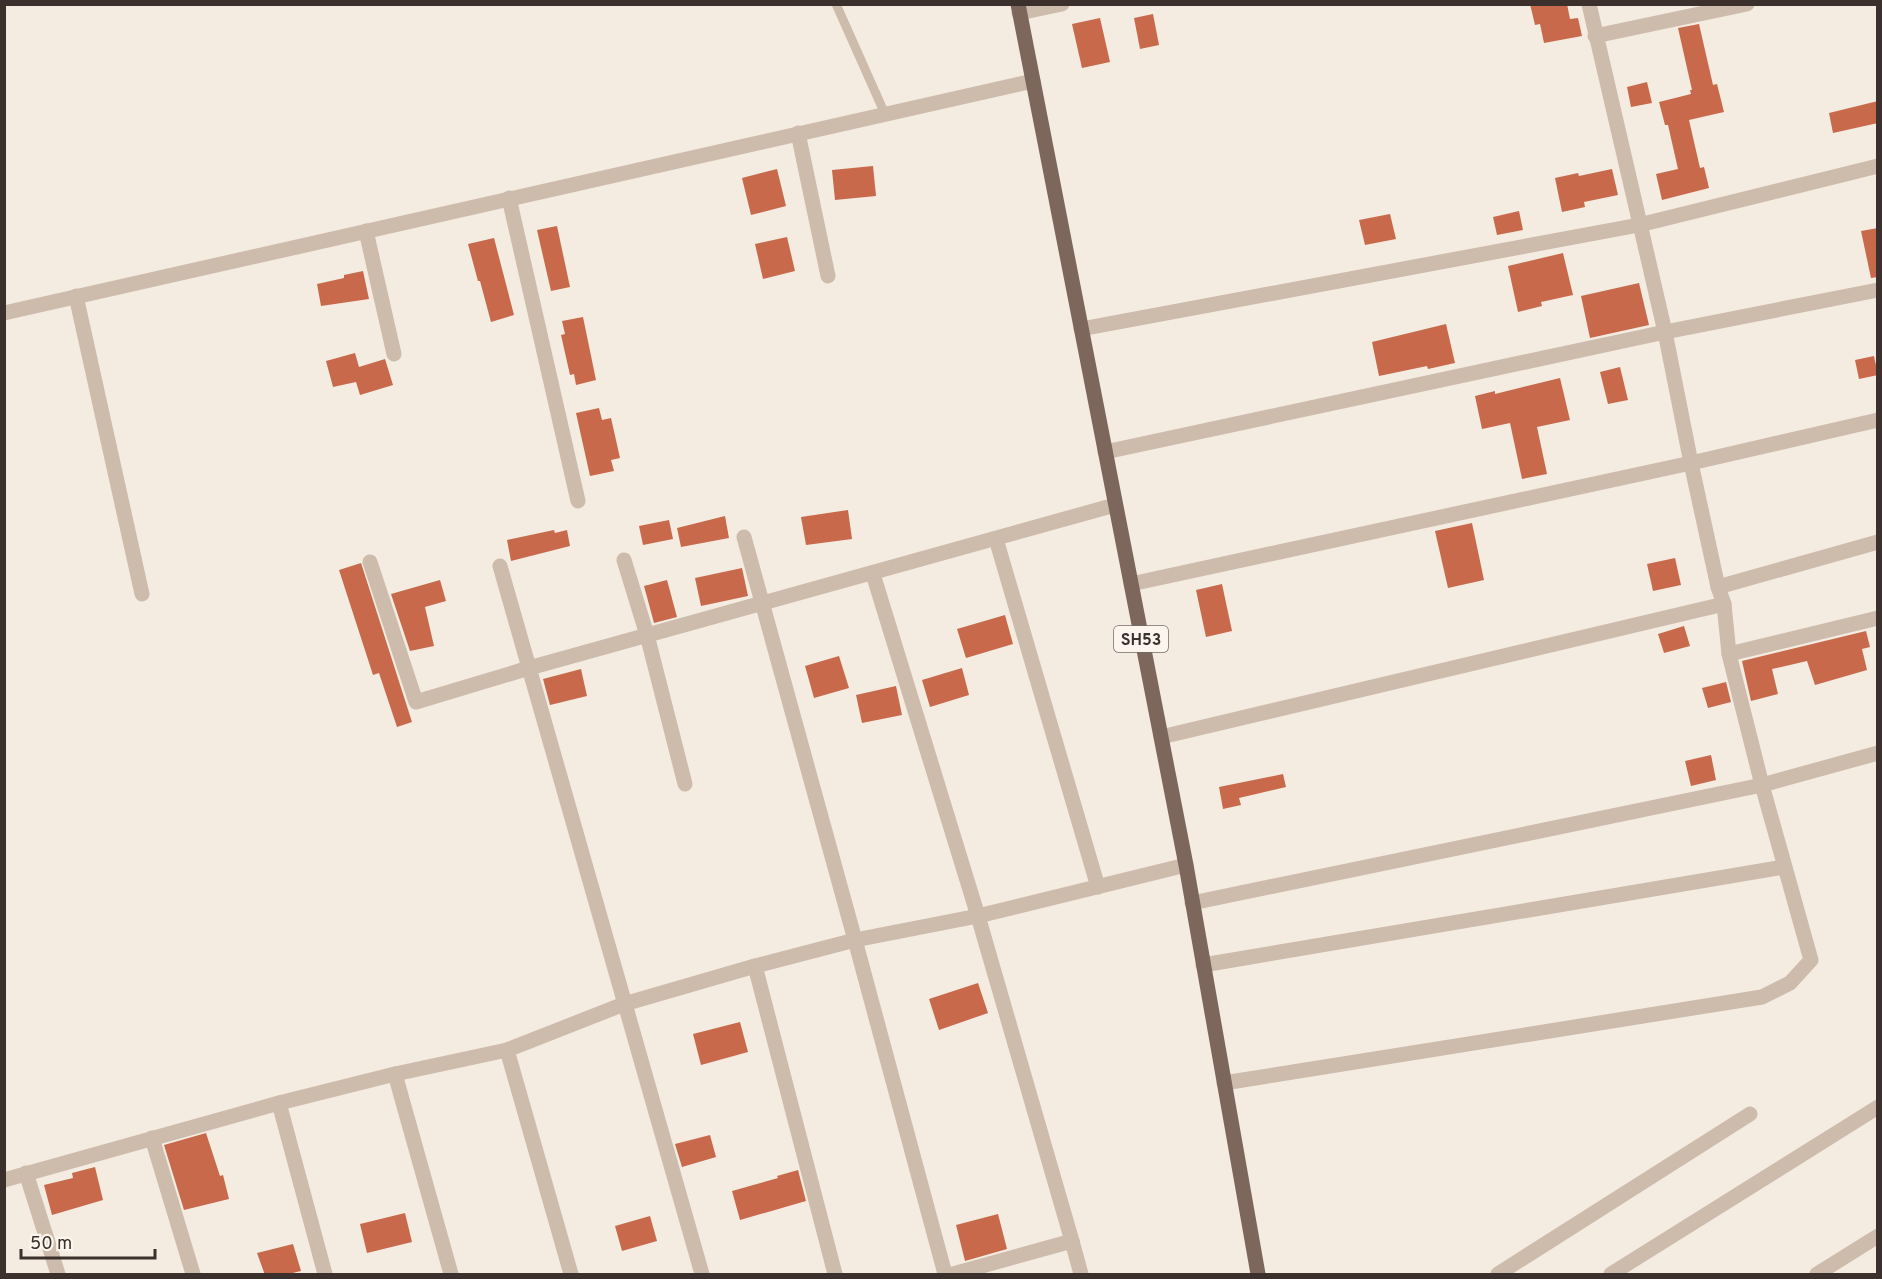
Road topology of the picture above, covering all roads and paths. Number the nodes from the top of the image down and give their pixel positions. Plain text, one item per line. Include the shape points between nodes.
1 (836, 4) edge
2 (1062, 4) edge
3 (1589, 4) edge
4 (1747, 4) edge
5 (1019, 9) edge
6 (1595, 36) junction
7 (1033, 81) junction
8 (885, 114) junction
9 (798, 133) junction
10 (1878, 166) edge
11 (509, 198) junction
12 (1639, 225) junction
13 (366, 231) junction
14 (828, 276) dead end
15 (1878, 290) edge
16 (76, 296) junction
17 (4, 312) edge
18 (1081, 329) junction
19 (1665, 332) junction
20 (394, 354) dead end
21 (1878, 420) edge
22 (1105, 452) junction
23 (1691, 463) junction
24 (578, 501) dead end
25 (1115, 505) junction
26 (744, 537) dead end
27 (996, 539) junction
28 (1878, 542) edge
29 (624, 560) dead end
30 (370, 562) dead end
31 (500, 566) dead end
32 (873, 574) junction
33 (1131, 584) junction
34 (1718, 587) junction
35 (142, 594) dead end
36 (762, 604) junction
37 (1724, 604) junction
38 (1878, 618) edge
39 (647, 635) junction
40 (1729, 654) junction
41 (529, 668) junction
42 (1161, 737) junction
43 (1878, 753) edge
44 (685, 784) dead end
45 (1761, 785) junction
46 (1186, 865) junction
47 (1784, 867) junction
48 (1098, 887) junction
49 (1192, 903) junction
50 (978, 916) junction
51 (855, 940) junction
52 (1203, 965) junction
53 (755, 966) junction
54 (624, 1004) junction
55 (507, 1050) junction
56 (395, 1074) junction
57 (1224, 1083) junction
58 (279, 1103) junction
59 (1878, 1107) edge
60 (1750, 1114) dead end
61 (152, 1138) junction
62 (26, 1173) junction
63 (4, 1180) edge
64 (1878, 1236) edge
65 (1072, 1241) junction
66 (58, 1275) edge
67 (193, 1275) edge
68 (324, 1275) edge
69 (451, 1275) edge
70 (571, 1275) edge
71 (702, 1275) edge
72 (835, 1275) edge
73 (945, 1275) edge
74 (953, 1275) edge
75 (1081, 1275) edge
76 (1258, 1275) edge
77 (1498, 1275) edge
78 (1611, 1275) edge
79 (1817, 1275) edge

1 - 8 lane
2 - 5 street
3 - 6 street
4 - 6 street
5 - 7 main road, SH53
6 - 12 street
7 - 8 street
7 - 18 main road, SH53
8 - 9 street
9 - 11 street
9 - 14 street
10 - 12 street
11 - 13 street
11 - 24 street
12 - 18 street
12 - 19 street
13 - 16 street
13 - 20 street
15 - 19 street
16 - 17 street
16 - 35 street
18 - 22 main road, SH53
19 - 22 street
19 - 23 street
21 - 23 street
22 - 25 main road, SH53
23 - 33 street
23 - 34 street
25 - 27 street
25 - 33 main road, SH53
26 - 36 street
27 - 32 street
27 - 48 street
28 - 34 street
29 - 39 street
30 - 41 street via 416,702
31 - 41 street
32 - 36 street
32 - 50 street
33 - 42 main road, SH53
34 - 37 street
36 - 39 street
36 - 51 street
37 - 40 street
37 - 42 street
38 - 40 street
39 - 41 street
39 - 44 street
40 - 45 street
41 - 54 street
42 - 46 main road, SH53
43 - 45 street
45 - 47 street
45 - 49 street
46 - 48 street
46 - 49 main road, SH53
47 - 52 street
47 - 57 street via 1811,960 1790,983 1762,997
48 - 50 street
49 - 52 main road, SH53
50 - 51 street
50 - 65 street
51 - 53 street
51 - 73 street
52 - 57 main road, SH53
53 - 54 street
53 - 72 street
54 - 55 street
54 - 71 street
55 - 56 street
55 - 70 street
56 - 58 street
56 - 69 street
57 - 76 main road, SH53
58 - 61 street
58 - 68 street
59 - 78 street
60 - 77 street
61 - 62 street
61 - 67 street
62 - 63 street
62 - 66 street
64 - 79 street
65 - 74 street
65 - 75 street

